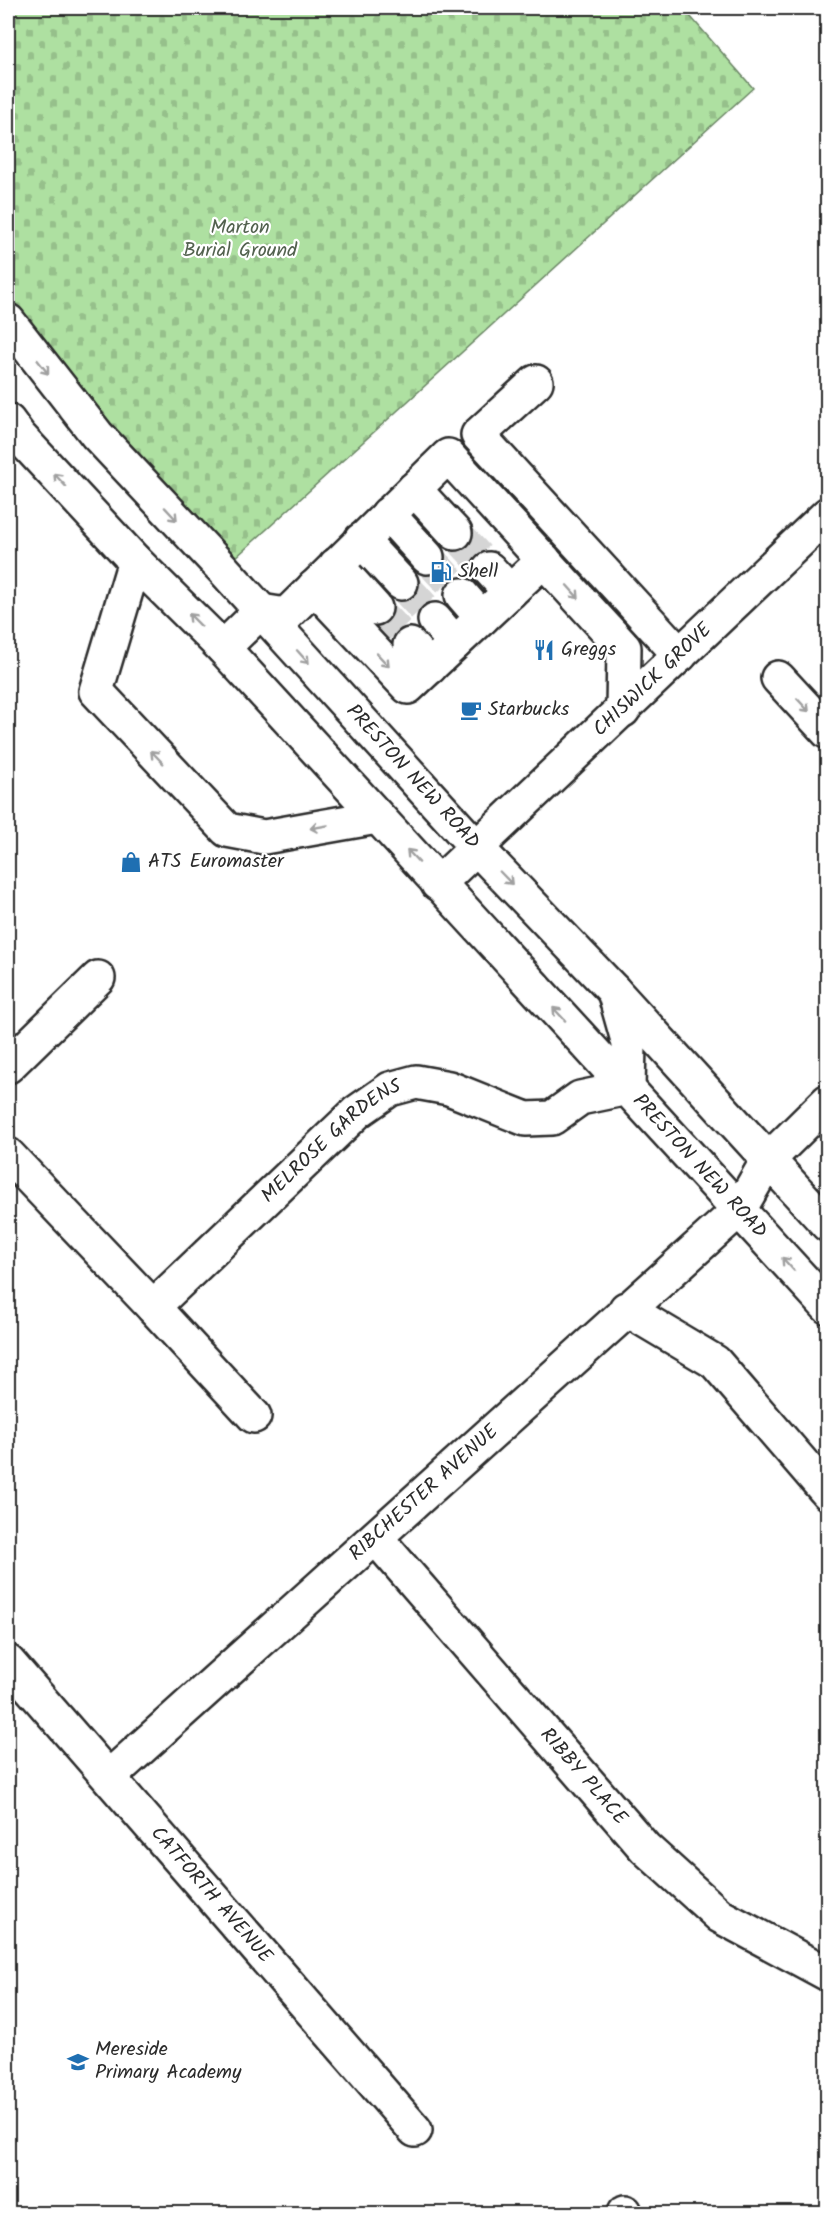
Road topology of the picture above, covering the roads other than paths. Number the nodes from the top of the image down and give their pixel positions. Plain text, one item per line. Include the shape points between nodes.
1 (8, 321) edge
2 (536, 382) dead end
3 (8, 422) edge
4 (425, 479) junction
5 (388, 514) junction
6 (828, 514) edge
7 (466, 522) tunnel mouth
8 (361, 540) junction
9 (426, 557) tunnel mouth
10 (135, 561) junction
11 (517, 568) junction
12 (325, 576) junction
13 (400, 583) tunnel mouth
14 (375, 608) tunnel mouth
15 (261, 611) junction
16 (223, 648) junction
17 (680, 655) junction
18 (778, 678) dead end
19 (623, 710) junction
20 (828, 732) edge
21 (377, 817) junction
22 (476, 847) junction
23 (438, 884) junction
24 (98, 978) dead end
25 (614, 991) junction
26 (629, 1044) junction
27 (588, 1045) junction
28 (676, 1059) junction
29 (8, 1066) edge
30 (628, 1088) junction
31 (580, 1098) junction
32 (828, 1101) edge
33 (8, 1155) edge
34 (768, 1160) junction
35 (739, 1210) junction
36 (828, 1225) edge
37 (153, 1307) junction
38 (828, 1307) edge
39 (626, 1309) junction
40 (254, 1416) dead end
41 (828, 1493) edge
42 (376, 1538) junction
43 (8, 1662) edge
44 (109, 1777) junction
45 (828, 1974) edge
46 (415, 2130) dead end

1 -> 15 main road, PRESTON NEW ROAD via 97,435
2 - 17 main road via 478,435
10 -> 3 main road, PRESTON NEW ROAD
4 - 5 main road
4 - 7 main road
4 - 11 main road via 448,456
5 - 8 main road
5 - 9 main road
6 - 17 main road, CHISWICK GROVE
8 - 12 main road
8 - 13 main road
16 -> 10 main road, PRESTON NEW ROAD
21 -> 10 main road via 264,837 227,830 121,719 96,691
12 -> 11 main road via 408,687 420,656
11 -> 19 main road via 624,648
12 - 14 main road
12 - 15 main road via 286,615
15 - 16 main road
15 -> 22 main road, PRESTON NEW ROAD
16 - 21 main road, PRESTON NEW ROAD
17 - 19 main road, CHISWICK GROVE
18 -> 20 main road
19 - 22 main road, CHISWICK GROVE
23 -> 21 main road, PRESTON NEW ROAD
22 - 23 main road, CHISWICK GROVE
22 -> 25 main road, PRESTON NEW ROAD
27 -> 23 main road, PRESTON NEW ROAD
24 - 29 main road
25 - 26 main road
25 - 28 main road, PRESTON NEW ROAD
26 - 27 main road
26 - 28 main road
26 - 30 main road
27 - 30 main road, PRESTON NEW ROAD
27 - 31 main road
28 - 34 main road, PRESTON NEW ROAD
30 - 31 main road
30 - 35 main road, PRESTON NEW ROAD
31 - 37 main road, MELROSE GARDENS via 552,1118 526,1119 449,1088 416,1082 390,1089 357,1112
32 - 34 main road, RIBCHESTER AVENUE
33 - 37 main road
34 - 35 main road, RIBCHESTER AVENUE
34 - 36 main road, PRESTON NEW ROAD
38 -> 35 main road, PRESTON NEW ROAD
35 - 39 main road, RIBCHESTER AVENUE
37 - 40 main road
39 - 41 main road via 715,1362
39 - 42 main road, RIBCHESTER AVENUE
42 - 44 main road, RIBCHESTER AVENUE
42 - 45 main road, RIBBY PLACE via 645,1848 720,1916
43 - 44 main road, CATFORTH AVENUE
44 - 46 main road, CATFORTH AVENUE

